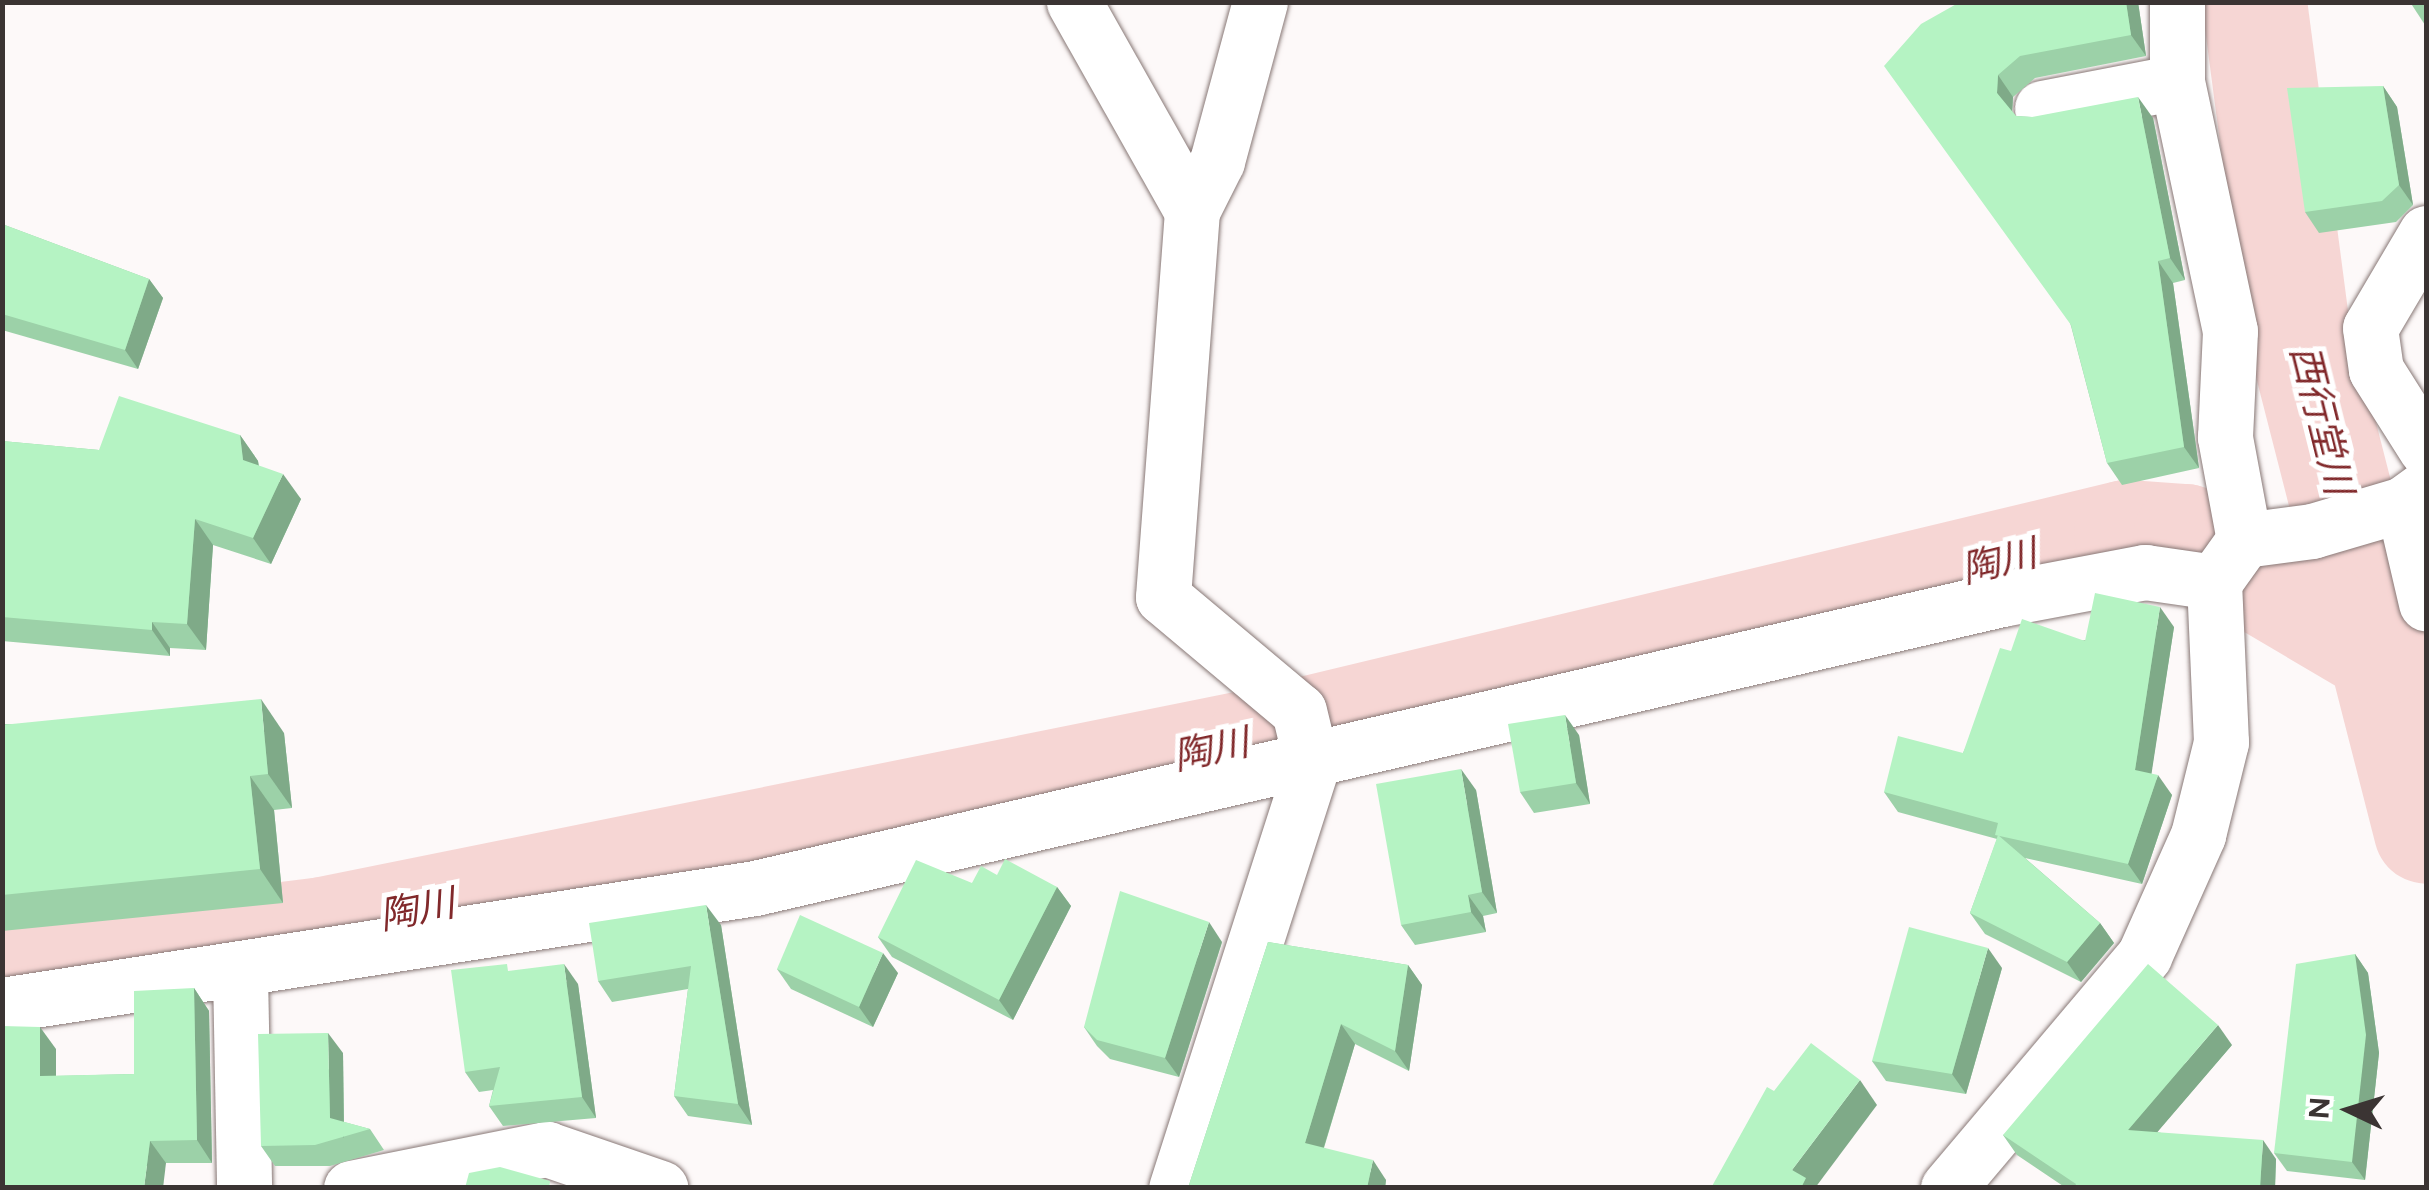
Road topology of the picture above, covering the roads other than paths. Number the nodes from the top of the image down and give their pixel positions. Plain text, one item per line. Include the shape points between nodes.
1 (1074, 2) edge
2 (1260, 2) edge
3 (2177, 2) edge
4 (2177, 82) junction
5 (2042, 108) dead end
6 (1192, 210) junction
7 (2426, 233) edge
8 (2420, 422) edge
9 (2415, 496) edge
10 (2229, 561) junction
11 (2426, 603) edge
12 (1306, 740) junction
13 (240, 973) junction
14 (2, 1006) edge
15 (244, 1188) edge
16 (351, 1188) edge
17 (660, 1188) edge
18 (1176, 1188) edge
19 (1948, 1188) edge

1 - 6 street
2 - 6 street via 1218,161
3 - 4 street
4 - 5 street
4 - 10 street via 2230,331
6 - 12 street via 1163,597
7 - 8 street via 2370,328 2376,370
9 - 10 street
9 - 11 street
10 - 12 street via 2002,599
10 - 19 street via 2220,742 2198,835 2144,956
12 - 13 street via 755,888
12 - 18 street
13 - 14 street
13 - 15 street
16 - 17 street via 547,1149

